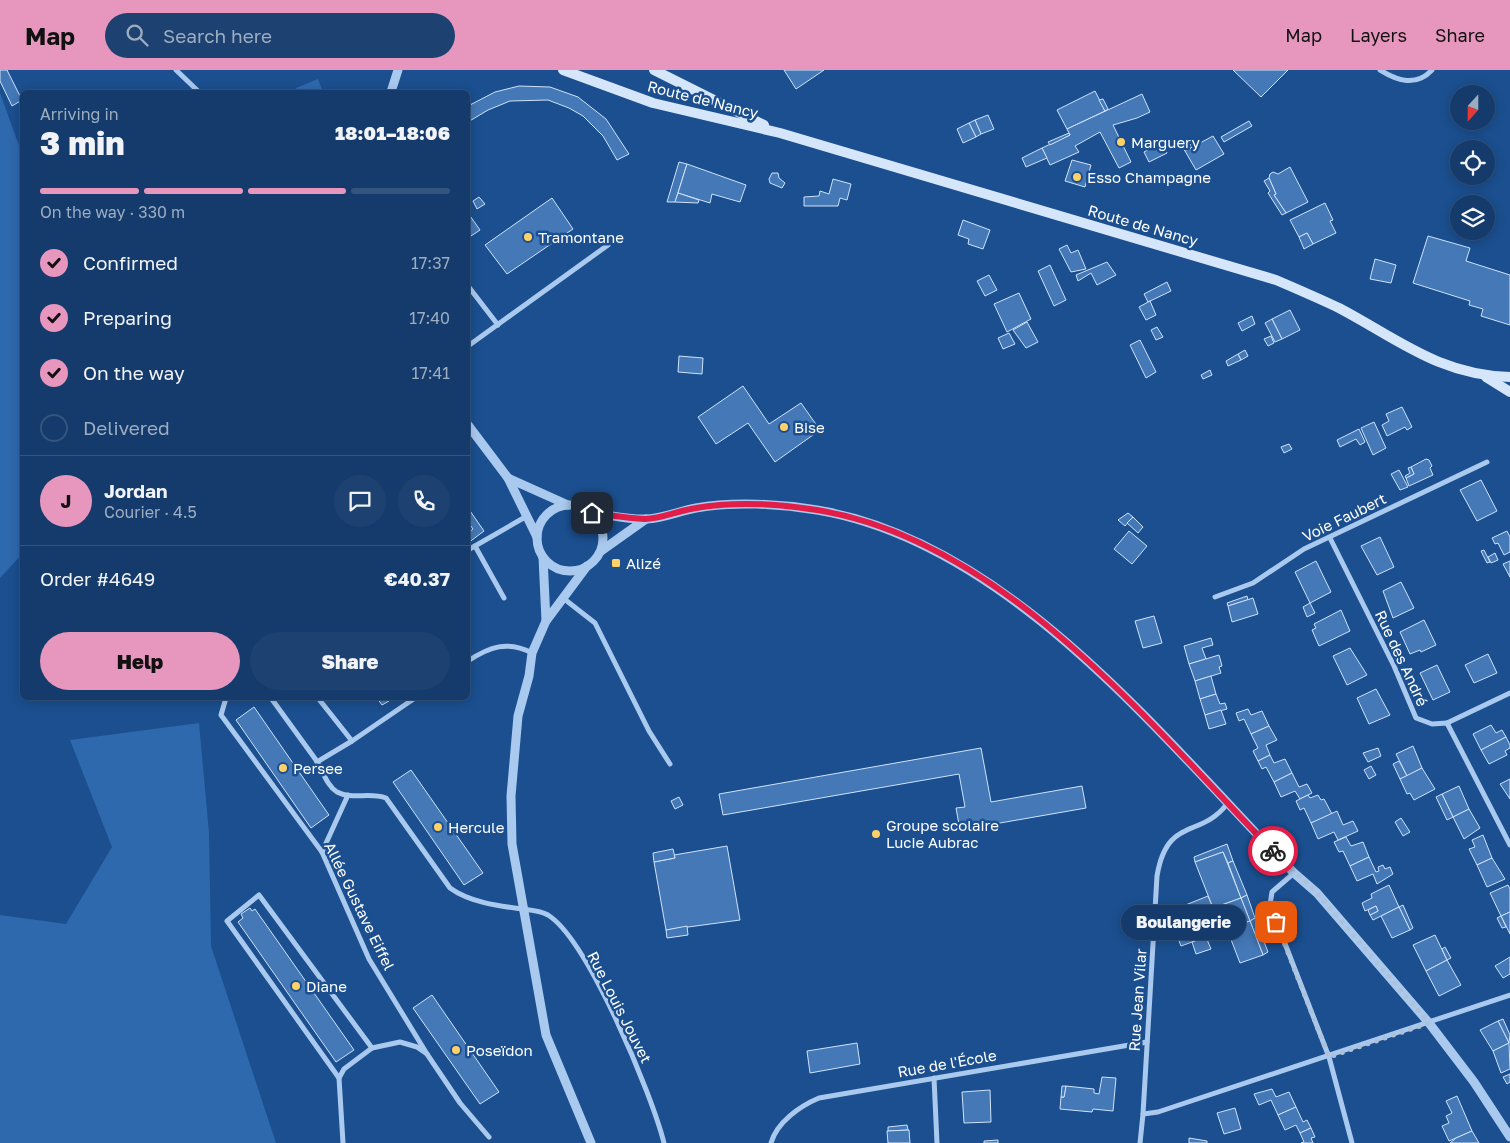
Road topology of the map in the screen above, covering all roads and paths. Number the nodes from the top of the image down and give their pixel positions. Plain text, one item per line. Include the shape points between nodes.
1 (176, 70) edge
2 (398, 70) edge
3 (563, 70) edge
4 (654, 70) edge
5 (1380, 70) edge
6 (1432, 70) edge
7 (197, 90) edge
8 (392, 90) edge
9 (780, 134) junction
10 (608, 245) dead end
11 (470, 289) edge
12 (498, 325) junction
13 (470, 345) edge
14 (1485, 376) junction
15 (1510, 377) edge
16 (1510, 392) edge
17 (470, 428) edge
18 (1487, 462) dead end
19 (508, 478) junction
20 (569, 505) junction
21 (592, 513) junction
22 (527, 516) junction
23 (646, 519) junction
24 (537, 537) junction
25 (1330, 538) junction
26 (475, 546) junction
27 (470, 549) edge
28 (601, 551) junction
29 (544, 557) junction
30 (587, 566) junction
31 (1215, 597) dead end
32 (504, 598) dead end
33 (563, 598) junction
34 (546, 621) junction
35 (532, 653) junction
36 (470, 660) edge
37 (1510, 693) edge
38 (225, 700) edge
39 (272, 700) edge
40 (320, 700) edge
41 (412, 700) edge
42 (1447, 723) junction
43 (352, 741) junction
44 (317, 762) junction
45 (670, 764) dead end
46 (348, 795) junction
47 (1227, 804) junction
48 (1510, 845) edge
49 (322, 852) junction
50 (1294, 872) junction
51 (524, 910) junction
52 (1510, 995) edge
53 (1429, 1023) junction
54 (1147, 1042) junction
55 (372, 1048) junction
56 (427, 1054) junction
57 (1329, 1057) junction
58 (339, 1078) junction
59 (934, 1078) junction
60 (1144, 1114) junction
61 (488, 1137) dead end
62 (1510, 1137) edge
63 (343, 1143) edge
64 (590, 1143) edge
65 (664, 1143) edge
66 (771, 1143) edge
67 (937, 1143) edge
68 (1140, 1143) edge
69 (1352, 1143) edge

1 - 7 street
2 - 8 street
3 - 9 main road, Route de Nancy via 653,103
4 - 9 main road, Route de Nancy
5 - 6 street via 1410,82 1425,77
9 - 14 main road, Route de Nancy via 1276,280 1339,308 1425,357
10 - 12 street
11 - 12 street
12 - 13 street
14 - 15 main road, Route de Nancy
14 - 16 main road, Route de Nancy
17 - 19 street
18 - 25 street, Voie Faubert
19 - 20 street
19 - 22 street
20 - 21 street
20 - 24 street via 547,514
21 - 23 street
21 - 28 street via 604,537
22 - 24 street
22 - 26 street
23 - 28 street
23 - 47 street via 698,507 788,507 851,516 886,527 929,547 1019,605 1076,652 1136,707
24 - 29 street
25 - 31 street, Voie Faubert via 1304,549 1253,583
25 - 42 street, Rue des André via 1394,666 1416,718 1432,724
26 - 27 street
26 - 32 street
28 - 30 street
29 - 30 street via 559,569 568,571
29 - 34 street
30 - 33 street
33 - 34 street
33 - 45 street via 596,623 649,731
34 - 35 street
35 - 36 street via 518,646 502,645
35 - 51 street via 518,716 511,796 512,844
37 - 42 street
38 - 49 street, Allée Gustave Eiffel via 221,715
39 - 44 street
40 - 43 street
41 - 43 street
42 - 48 street
43 - 44 street
44 - 46 street via 330,786
46 - 49 street
46 - 51 street via 386,798 450,888 460,895
47 - 50 street
47 - 54 street, Rue Jean Vilar via 1219,814 1171,839 1160,858
49 - 56 street, Allée Gustave Eiffel via 369,959
50 - 53 street via 1317,893
50 - 57 street via 1272,892 1270,905
51 - 64 street via 546,1035
51 - 65 street, Rue Louis Jouvet via 547,914 566,931 590,970 628,1044 658,1118
52 - 53 street
53 - 57 street
53 - 62 street via 1474,1082
54 - 59 street, Rue de l'École
54 - 60 street, Rue Jean Vilar
55 - 56 street via 400,1042
55 - 58 street via 344,1069
55 - 58 street via 259,895 227,921
56 - 61 street, Allée Gustave Eiffel
57 - 60 street
57 - 69 street
58 - 63 street
59 - 66 street, Rue de l'École via 819,1098 784,1122
59 - 67 street
60 - 68 street, Rue Jean Vilar

